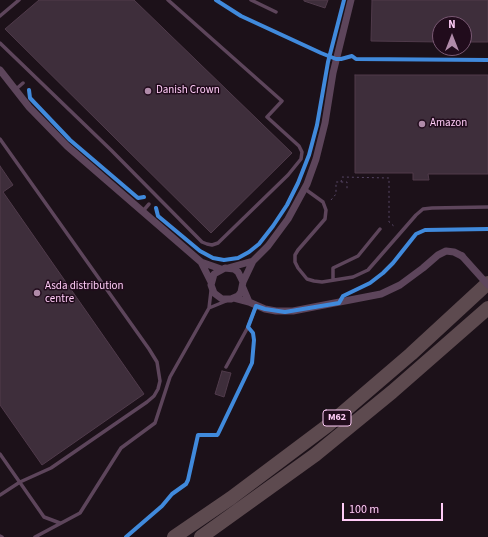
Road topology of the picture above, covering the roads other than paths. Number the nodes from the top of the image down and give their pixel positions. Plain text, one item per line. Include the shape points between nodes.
1 (19, 0) edge
2 (168, 0) edge
3 (253, 0) edge
4 (351, 0) edge
5 (276, 12) dead end
6 (0, 16) edge
7 (0, 43) edge
8 (0, 70) edge
9 (23, 83) dead end
10 (15, 90) junction
11 (0, 140) edge
12 (305, 189) junction
13 (149, 204) dead end
14 (488, 207) edge
15 (143, 212) junction
16 (380, 229) dead end
17 (253, 261) junction
18 (201, 262) junction
19 (225, 268) junction
20 (333, 280) junction
21 (488, 284) edge
22 (211, 285) junction
23 (243, 285) junction
24 (231, 299) junction
25 (253, 304) junction
26 (209, 308) junction
27 (488, 308) edge
28 (226, 366) dead end
29 (0, 454) edge
30 (20, 482) junction
31 (0, 495) edge
32 (60, 523) junction
33 (35, 537) edge
34 (174, 537) edge
35 (201, 537) edge

1 - 6 lane
2 - 7 lane via 282,101 267,117 299,146 302,152 301,159 288,175 218,243 212,245 202,242
3 - 5 lane
4 - 12 street via 335,66 325,123
8 - 10 street
9 - 10 lane
10 - 15 street via 53,133
11 - 30 lane via 149,349 157,362 160,381 154,396 147,402 52,468
12 - 17 street via 288,219
12 - 20 lane via 323,202 326,216 298,250 295,262 307,279 322,282
13 - 15 lane
14 - 20 lane via 423,209 368,270 353,277
15 - 18 street
16 - 20 lane via 358,256 333,268
17 - 19 street
17 - 23 street
18 - 19 street
18 - 22 street
19 - 22 street via 214,274
19 - 23 street via 238,272
21 - 25 street, bridge via 462,256 446,251 400,285 381,294 293,311 276,311
21 - 34 highway, M62 via 327,426
22 - 24 street via 218,297
22 - 26 lane
23 - 24 street via 241,292
23 - 25 street
24 - 25 street
24 - 26 lane
25 - 28 lane via 248,327
26 - 32 lane via 170,376 155,424 121,448 80,512
27 - 35 highway, M62 via 315,455
29 - 30 lane
30 - 31 lane
30 - 32 lane via 44,516
32 - 33 lane

